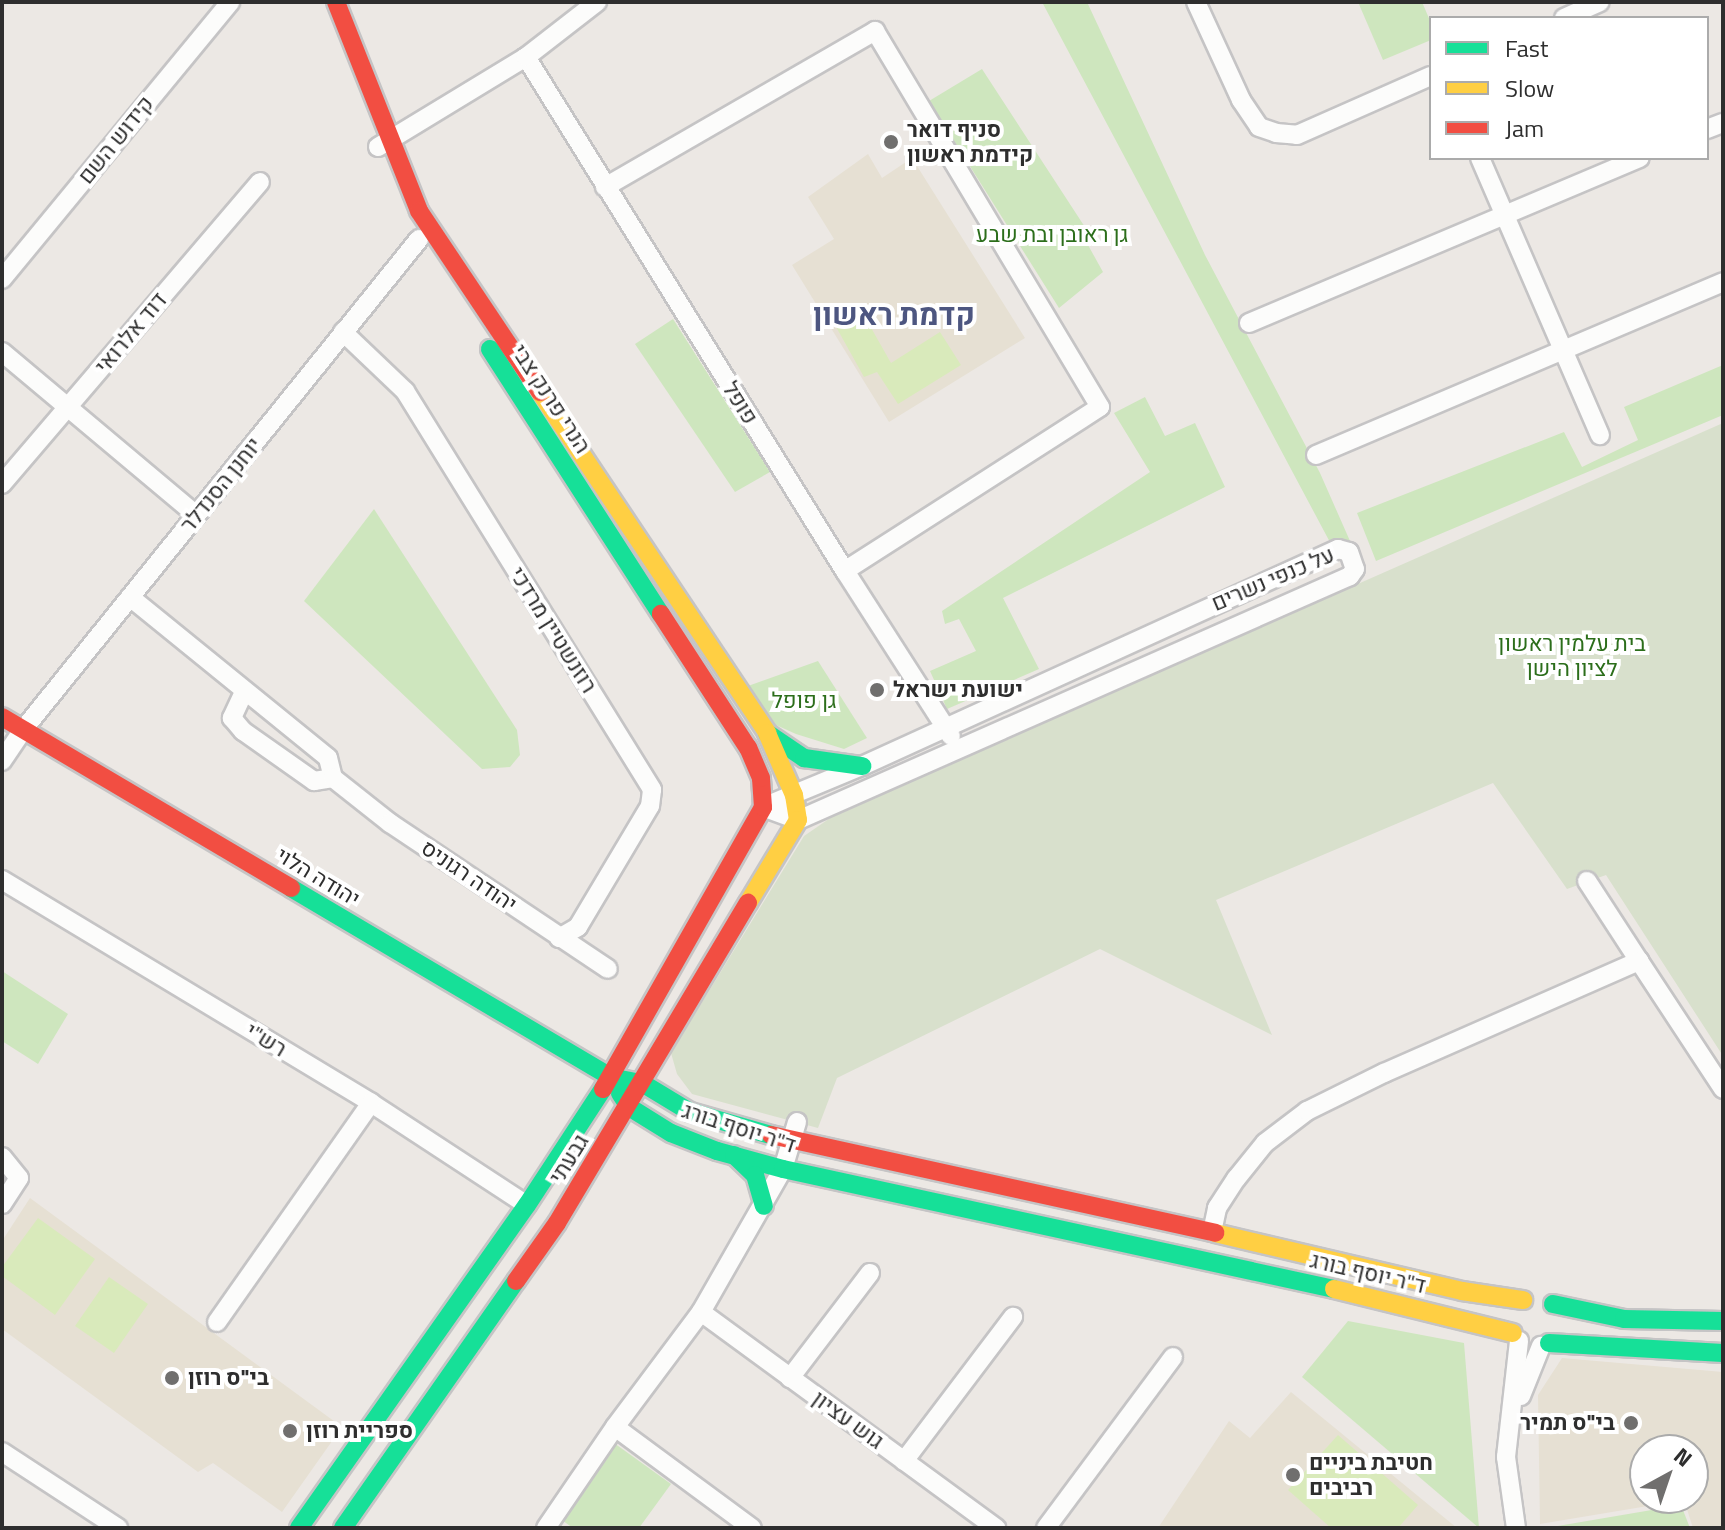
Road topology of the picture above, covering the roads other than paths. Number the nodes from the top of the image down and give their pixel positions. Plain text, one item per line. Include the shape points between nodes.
1 (230, 2) edge
2 (321, 2) edge
3 (336, 2) edge
4 (597, 2) edge
5 (1196, 2) edge
6 (1592, 4) edge
7 (1568, 16) edge
8 (526, 57) junction
9 (1429, 77) edge
10 (385, 143) junction
11 (1481, 160) edge
12 (1635, 160) edge
13 (260, 182) dead end
14 (605, 187) junction
15 (1505, 216) junction
16 (419, 239) junction
17 (2, 279) edge
18 (1723, 282) edge
19 (1249, 323) dead end
20 (343, 332) junction
21 (1563, 351) junction
22 (2, 352) edge
23 (67, 407) junction
24 (1600, 435) dead end
25 (1316, 455) dead end
26 (2, 484) edge
27 (196, 515) junction
28 (845, 571) junction
29 (130, 597) junction
30 (244, 692) junction
31 (2, 717) edge
32 (946, 728) junction
33 (23, 730) junction
34 (767, 733) junction
35 (959, 747) junction
36 (2, 761) edge
37 (862, 766) junction
38 (333, 778) junction
39 (794, 795) junction
40 (763, 807) junction
41 (798, 820) junction
42 (2, 880) edge
43 (1587, 881) dead end
44 (559, 938) junction
45 (1639, 961) junction
46 (608, 969) dead end
47 (662, 1047) junction
48 (610, 1077) junction
49 (642, 1083) junction
50 (1723, 1089) edge
51 (371, 1103) junction
52 (629, 1107) junction
53 (690, 1112) junction
54 (797, 1122) dead end
55 (792, 1141) junction
56 (734, 1155) junction
57 (2, 1157) edge
58 (783, 1169) junction
59 (2, 1204) edge
60 (527, 1205) junction
61 (764, 1206) junction
62 (1212, 1232) junction
63 (870, 1273) dead end
64 (1523, 1300) junction
65 (1553, 1304) junction
66 (701, 1312) junction
67 (1013, 1317) dead end
68 (1723, 1321) edge
69 (217, 1322) dead end
70 (1516, 1337) junction
71 (1545, 1344) junction
72 (1723, 1353) edge
73 (1173, 1357) dead end
74 (790, 1378) junction
75 (1513, 1413) junction
76 (615, 1427) junction
77 (2, 1452) edge
78 (904, 1461) junction
79 (370, 1492) junction
80 (94, 1522) edge
81 (310, 1523) edge
82 (118, 1528) edge
83 (341, 1528) edge
84 (364, 1528) edge
85 (546, 1528) edge
86 (752, 1528) edge
87 (996, 1528) edge
88 (1046, 1528) edge
89 (1516, 1528) edge

1 - 17 street, קידוש השם
2 - 10 street, הנרי פרנק צבי
3 - 10 street, הנרי פרנק צבי
4 - 8 street
5 - 9 street via 1241,100 1259,127 1276,133 1297,135
6 - 7 street
8 - 10 street
8 - 14 street, פופל
10 - 16 street, הנרי פרנק צבי
10 - 34 street, הנרי פרנק צבי via 419,211
11 - 15 street
12 - 15 street
13 - 23 street, דוד אלרואי
14 - 28 street, פופל
14 - 28 street via 875,31 1100,407
15 - 19 street
15 - 21 street
16 - 20 street, יוחנן הסנדלר
16 - 40 street, הנרי פרנק צבי via 748,748 761,778
18 - 21 street
20 - 27 street, יוחנן הסנדלר
20 - 44 street, רוזנשטיין מרדכי via 405,391 652,790 650,806 578,927
21 - 24 street
21 - 25 street
22 - 23 street
23 - 26 street, דוד אלרואי
23 - 27 street
27 - 29 street, יוחנן הסנדלר
28 - 32 street, פופל
29 - 30 street, יהודה רגוניס
29 - 33 street, יוחנן הסנדלר
30 - 38 street, יהודה רגוניס via 328,758
30 - 38 street, יהודה רגוניס via 232,718 243,731 314,781
31 - 33 street, יהודה הלוי
32 - 35 street, פופל
32 - 35 street, על כנפי נשרים via 1326,553 1349,552 1355,569 1350,576
32 - 37 street, על כנפי נשרים
33 - 36 street, יוחנן הסנדלר
33 - 48 street, יהודה הלוי
34 - 37 street via 804,758
34 - 39 street, הנרי פרנק צבי
35 - 41 street, על כנפי נשרים
37 - 39 street, על כנפי נשרים
38 - 44 street, יהודה רגוניס
39 - 40 street, על כנפי נשרים
39 - 41 street
40 - 41 street
40 - 48 street, גבעתי
41 - 47 street, גבעתי
42 - 51 street, רש"י
43 - 45 street
44 - 46 street, יהודה רגוניס
45 - 50 street
45 - 62 street via 1307,1111 1265,1143 1236,1179 1217,1208
47 - 49 street, גבעתי
47 - 53 street via 665,1071
48 - 49 street, ד"ר יוסף בורג
48 - 52 street, ד"ר יוסף בורג
48 - 60 street, גבעתי
49 - 52 street, גבעתי
49 - 53 street, ד"ר יוסף בורג
51 - 60 street, רש"י
51 - 69 street
52 - 56 street, ד"ר יוסף בורג via 671,1133
52 - 79 street, גבעתי via 557,1223
53 - 55 street, ד"ר יוסף בורג
54 - 55 street
55 - 58 street
55 - 62 street, ד"ר יוסף בורג
56 - 58 street, ד"ר יוסף בורג
56 - 61 street via 755,1175
57 - 59 street via 19,1178
58 - 61 street
58 - 70 street, ד"ר יוסף בורג via 1273,1274
60 - 81 street, גבעתי
61 - 66 street
62 - 64 street, ד"ר יוסף בורג via 1462,1291
63 - 74 street
64 - 65 street via 1539,1297
64 - 70 street via 1511,1318
65 - 68 street via 1624,1319
65 - 71 street via 1561,1324
66 - 74 street, גוש עציון
66 - 76 street
67 - 78 street
70 - 71 street
70 - 75 street
71 - 72 street
71 - 75 street
73 - 88 street
74 - 78 street, גוש עציון
75 - 89 street via 1506,1457
76 - 85 street
76 - 86 street
77 - 80 street
78 - 87 street, גוש עציון
79 - 83 street, גבעתי
79 - 84 street
80 - 82 street
81 - 83 street

